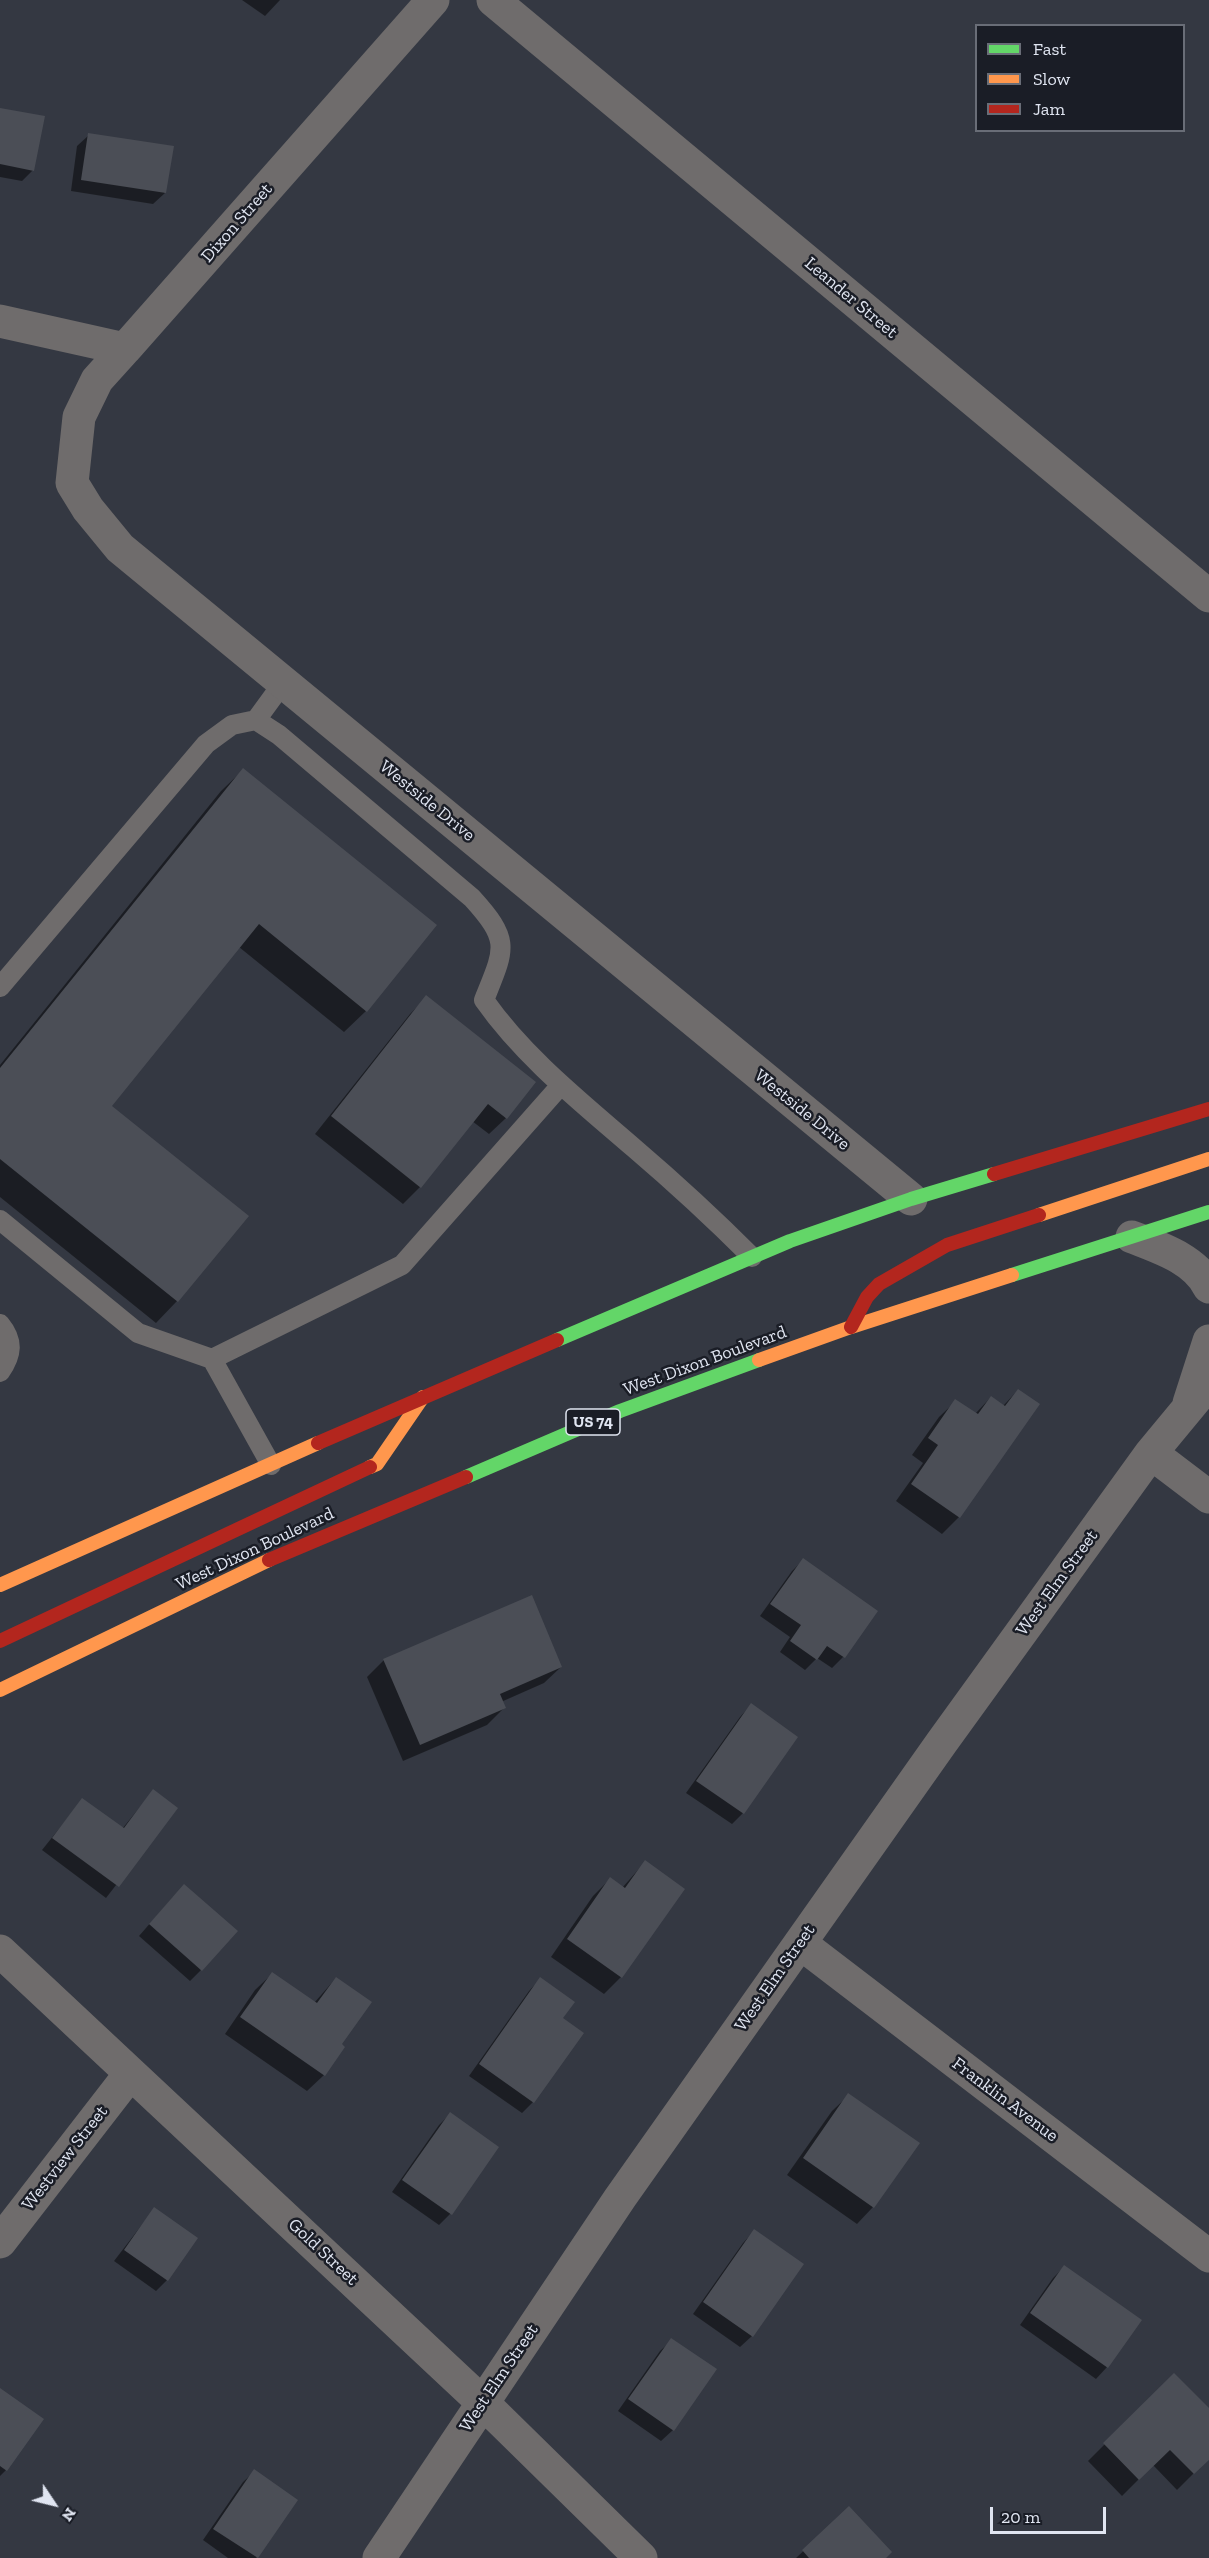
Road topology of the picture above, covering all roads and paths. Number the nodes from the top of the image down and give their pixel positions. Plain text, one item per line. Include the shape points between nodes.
1 (433, 0) edge
2 (493, 0) edge
3 (0, 321) edge
4 (125, 349) junction
5 (1209, 596) edge
6 (283, 683) junction
7 (256, 720) junction
8 (0, 987) edge
9 (561, 1085) junction
10 (1209, 1109) edge
11 (1209, 1159) edge
12 (911, 1199) junction
13 (1209, 1212) edge
14 (0, 1220) edge
15 (1132, 1237) junction
16 (752, 1257) junction
17 (1209, 1287) edge
18 (0, 1324) edge
19 (851, 1328) junction
20 (1209, 1341) edge
21 (212, 1359) junction
22 (0, 1372) edge
23 (1209, 1383) edge
24 (424, 1396) junction
25 (1186, 1410) junction
26 (1151, 1452) junction
27 (271, 1465) junction
28 (1209, 1497) edge
29 (0, 1585) edge
30 (0, 1641) edge
31 (0, 1690) edge
32 (800, 1943) junction
33 (0, 1951) edge
34 (130, 2074) junction
35 (0, 2242) edge
36 (1209, 2256) edge
37 (482, 2402) junction
38 (380, 2558) edge
39 (641, 2558) edge

1 - 4 street, Dixon Street
2 - 5 street, Leander Street
3 - 4 street
4 - 6 street, Westside Drive via 97,380 79,417 72,483 120,548
6 - 7 lane
6 - 12 street, Westside Drive
7 - 8 lane via 232,725 206,744
7 - 9 lane via 279,735 472,898 496,924 501,945 484,1000 500,1023
9 - 16 lane via 693,1198
9 - 21 lane via 402,1264
10 - 12 highway
11 - 19 highway via 947,1245 879,1284 867,1297
12 - 16 highway
13 - 15 highway, West Dixon Boulevard / US 74
14 - 21 lane via 138,1333
15 - 17 street via 1187,1263 1204,1277
15 - 19 highway, West Dixon Boulevard / US 74
16 - 24 highway
18 - 22 lane via 11,1343 10,1355
19 - 31 highway, West Dixon Boulevard / US 74 via 620,1411 269,1560
20 - 25 street, West Elm Street
21 - 27 lane
23 - 25 street, West Elm Street
24 - 27 highway
24 - 30 highway via 377,1464
25 - 26 street, West Elm Street
26 - 28 street
26 - 32 street, West Elm Street
27 - 29 highway
32 - 36 street, Franklin Avenue
32 - 37 street, West Elm Street
33 - 34 street, Gold Street
34 - 35 street, Westview Street
34 - 37 street, Gold Street
37 - 38 street, West Elm Street
37 - 39 street, Gold Street

